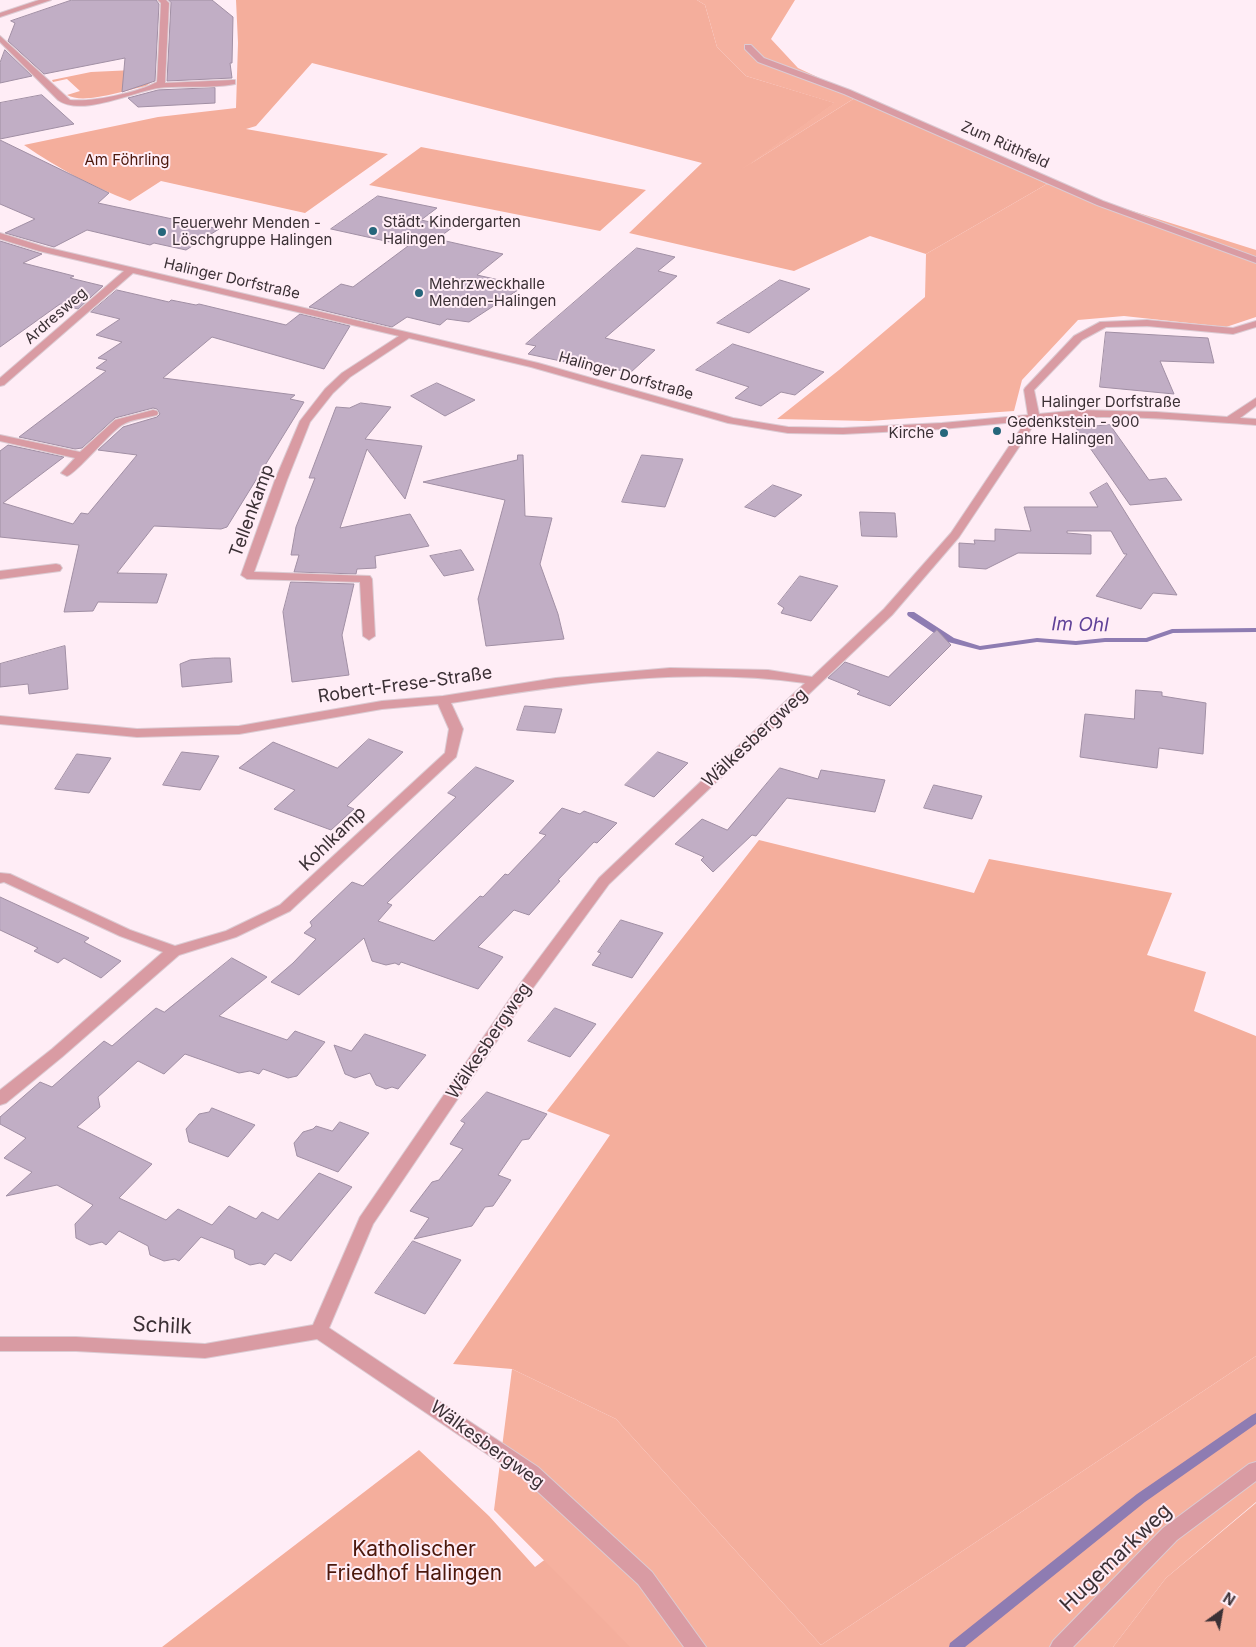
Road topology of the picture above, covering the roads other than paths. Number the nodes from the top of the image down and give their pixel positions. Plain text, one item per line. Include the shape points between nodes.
1 (47, 0) edge
2 (162, 0) edge
3 (0, 15) edge
4 (0, 38) edge
5 (748, 47) dead end
6 (232, 82) dead end
7 (157, 86) junction
8 (0, 236) edge
9 (1256, 260) edge
10 (131, 270) junction
11 (1256, 324) edge
12 (407, 334) junction
13 (0, 383) edge
14 (1256, 401) edge
15 (153, 413) dead end
16 (1034, 416) junction
17 (1231, 419) junction
18 (1256, 422) edge
19 (0, 438) edge
20 (82, 456) junction
21 (67, 473) dead end
22 (56, 568) dead end
23 (0, 576) edge
24 (369, 636) dead end
25 (816, 681) junction
26 (443, 700) junction
27 (0, 720) edge
28 (0, 878) edge
29 (174, 951) junction
30 (0, 1099) edge
31 (319, 1331) junction
32 (0, 1344) edge
33 (1256, 1470) edge
34 (696, 1647) edge
35 (1060, 1647) edge

1 - 3 street
2 - 7 street via 165,3 161,83
4 - 7 street via 68,102 85,102
5 - 9 street, Zum Rüthfeld via 761,60 847,92 1100,203
6 - 7 street
8 - 10 street, Halinger Dorfstraße
10 - 12 street, Halinger Dorfstraße
10 - 13 street, Ardresweg
11 - 16 street via 1233,331 1147,323 1104,324 1078,338 1029,390
12 - 16 street, Halinger Dorfstraße via 534,365 732,421 788,430 942,426
12 - 24 street, Tellenkamp via 346,375 305,422 247,575 366,578
14 - 17 street
15 - 20 street via 119,422
16 - 17 street, Halinger Dorfstraße via 1115,413
16 - 25 street, Wälkesbergweg via 955,535 888,612
17 - 18 street, Halinger Dorfstraße
19 - 20 street
20 - 21 street
22 - 23 street
25 - 26 street, Robert-Frese-Straße via 768,674 670,672 556,682
25 - 31 street, Wälkesbergweg via 604,881 525,988 366,1222
26 - 27 street, Robert-Frese-Straße via 382,705 238,730 137,733
26 - 29 street, Kohlkamp via 456,729 451,754 322,876 285,908 231,934
28 - 29 street via 5,877 125,933
29 - 30 street, Kohlkamp
31 - 32 street, Schilk via 205,1351 76,1344
31 - 34 street, Wälkesbergweg via 531,1473 645,1578
33 - 35 street, Hugemarkweg via 1170,1534

